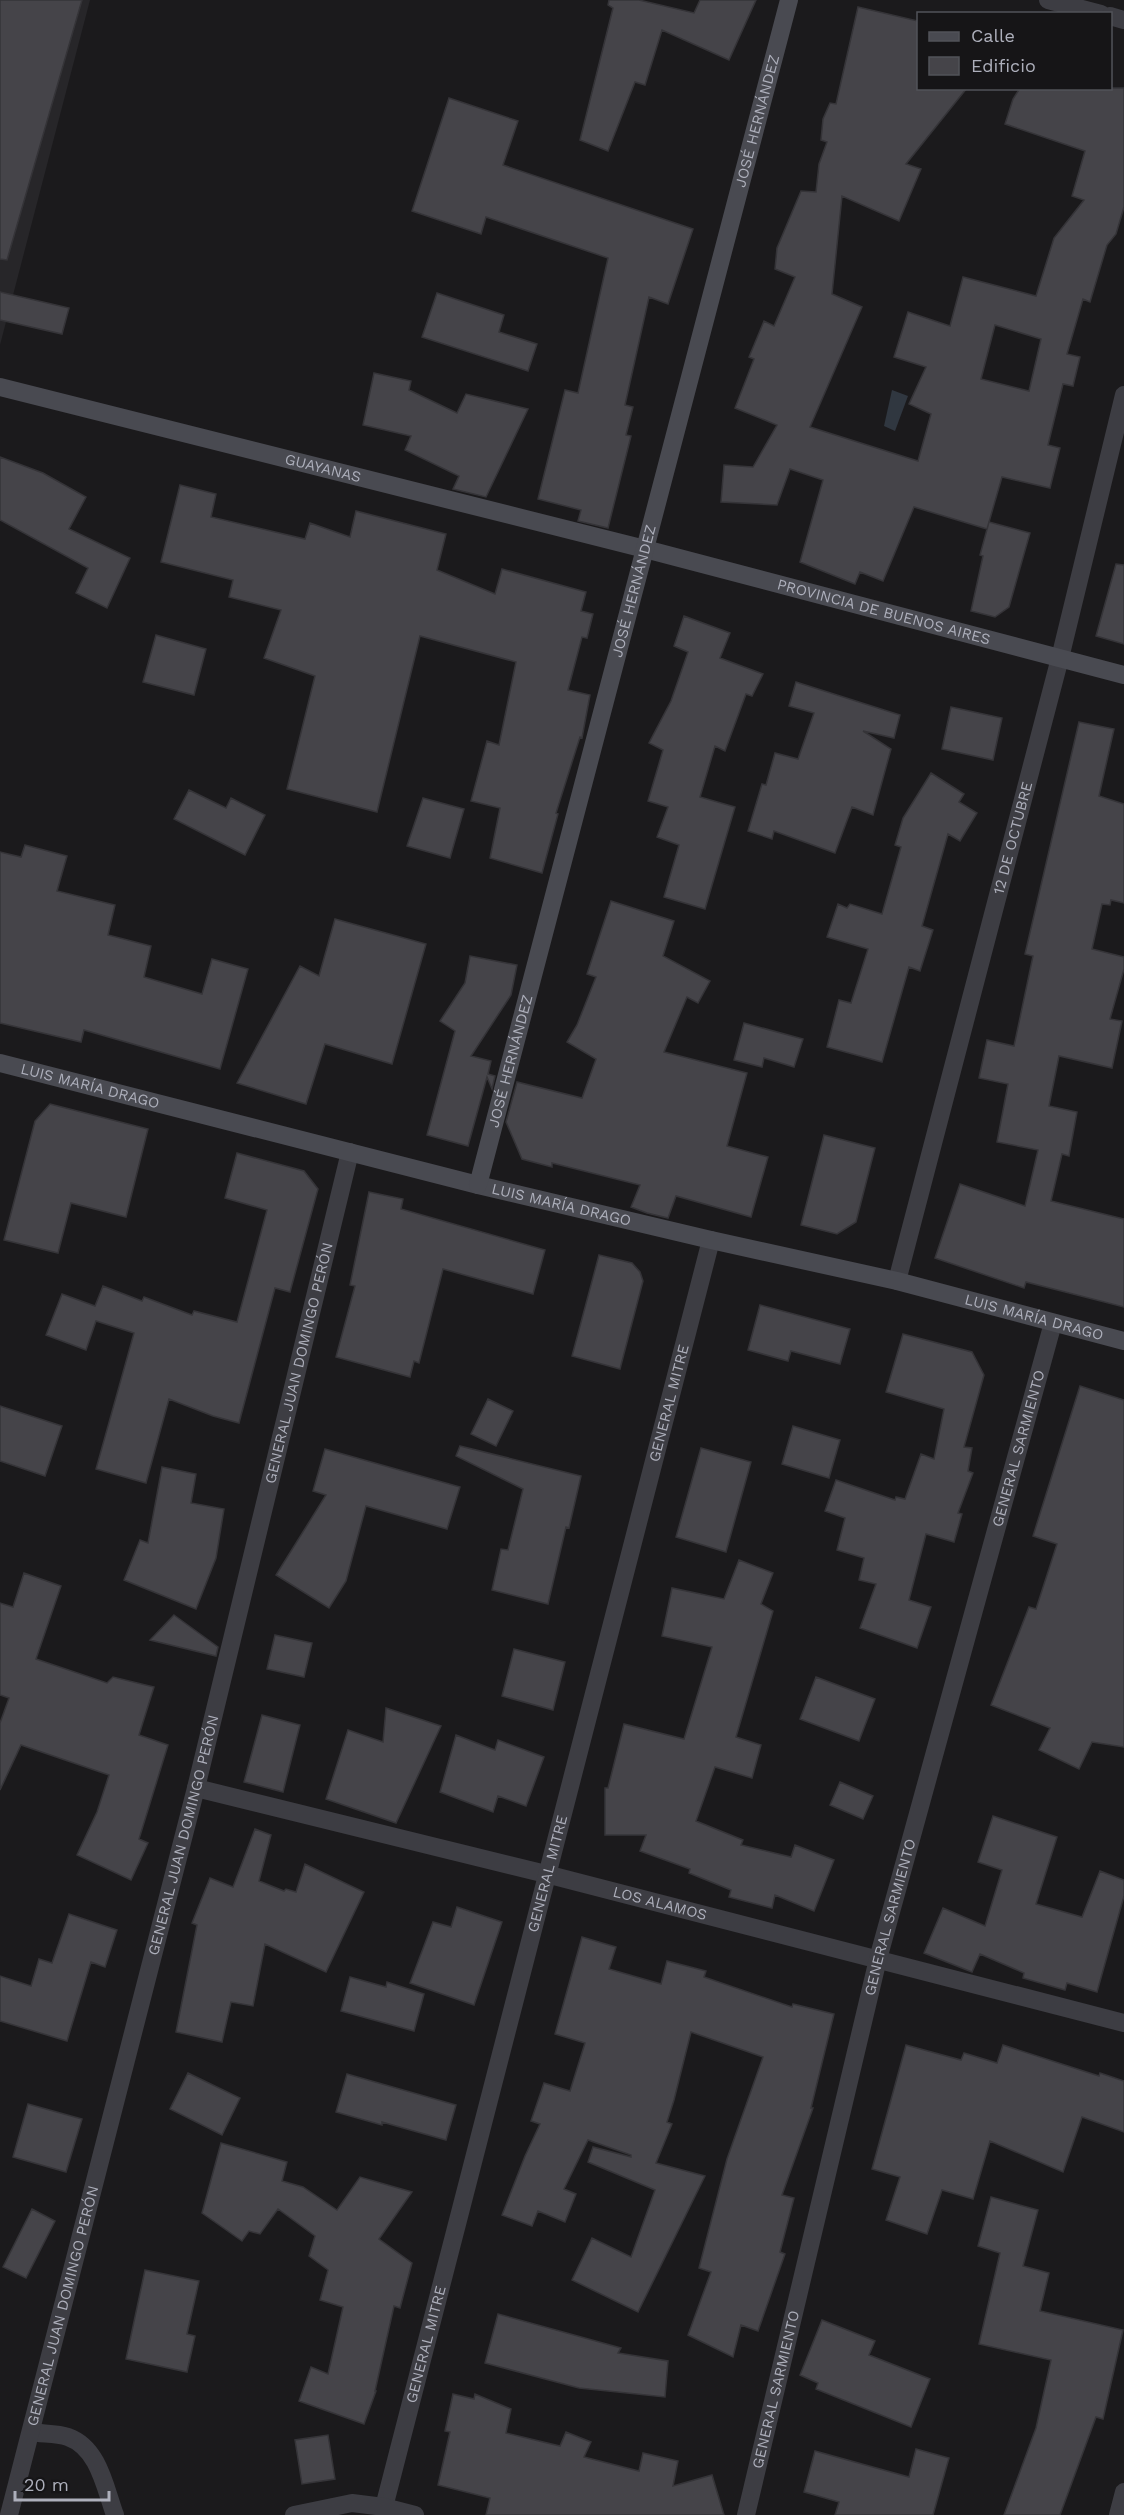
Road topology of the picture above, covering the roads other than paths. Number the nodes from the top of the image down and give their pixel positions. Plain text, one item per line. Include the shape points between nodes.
1 (789, 0) edge
2 (1048, 0) edge
3 (1093, 12) edge
4 (0, 387) edge
5 (1124, 395) edge
6 (645, 549) junction
7 (1060, 658) junction
8 (1124, 675) edge
9 (1, 1067) edge
10 (350, 1152) junction
11 (478, 1185) junction
12 (711, 1240) junction
13 (897, 1281) junction
14 (1053, 1323) junction
15 (1124, 1341) edge
16 (196, 1788) junction
17 (546, 1874) junction
18 (878, 1959) junction
19 (1124, 2023) edge
20 (31, 2432) junction
21 (1124, 2492) edge
22 (384, 2507) junction
23 (9, 2515) edge
24 (115, 2515) edge
25 (294, 2515) edge
26 (415, 2515) edge
27 (746, 2515) edge
28 (1118, 2515) edge

1 - 6 street, JOSÉ HERNÁNDEZ
2 - 3 street
4 - 6 street, GUAYANAS
5 - 7 street, 12 DE OCTUBRE
6 - 7 street, PROVINCIA DE BUENOS AIRES
6 - 11 street, JOSÉ HERNÁNDEZ
7 - 8 street, PROVINCIA DE BUENOS AIRES
7 - 13 street, 12 DE OCTUBRE
9 - 10 street, LUIS MARÍA DRAGO
10 - 11 street, LUIS MARÍA DRAGO
10 - 16 street, GENERAL JUAN DOMINGO PERÓN
11 - 12 street, LUIS MARÍA DRAGO
12 - 13 street, LUIS MARÍA DRAGO
12 - 17 street, GENERAL MITRE
13 - 14 street, LUIS MARÍA DRAGO
14 - 15 street, LUIS MARÍA DRAGO
14 - 18 street, GENERAL SARMIENTO
16 - 17 street, LOS ALAMOS
16 - 20 street, GENERAL JUAN DOMINGO PERÓN
17 - 18 street, LOS ALAMOS
17 - 22 street, GENERAL MITRE
18 - 19 street, LOS ALAMOS
18 - 27 street, GENERAL SARMIENTO
20 - 23 street, GENERAL JUAN DOMINGO PERÓN
20 - 24 street via 67,2437 82,2444 93,2456
21 - 28 street
22 - 25 street via 352,2503
22 - 26 street

